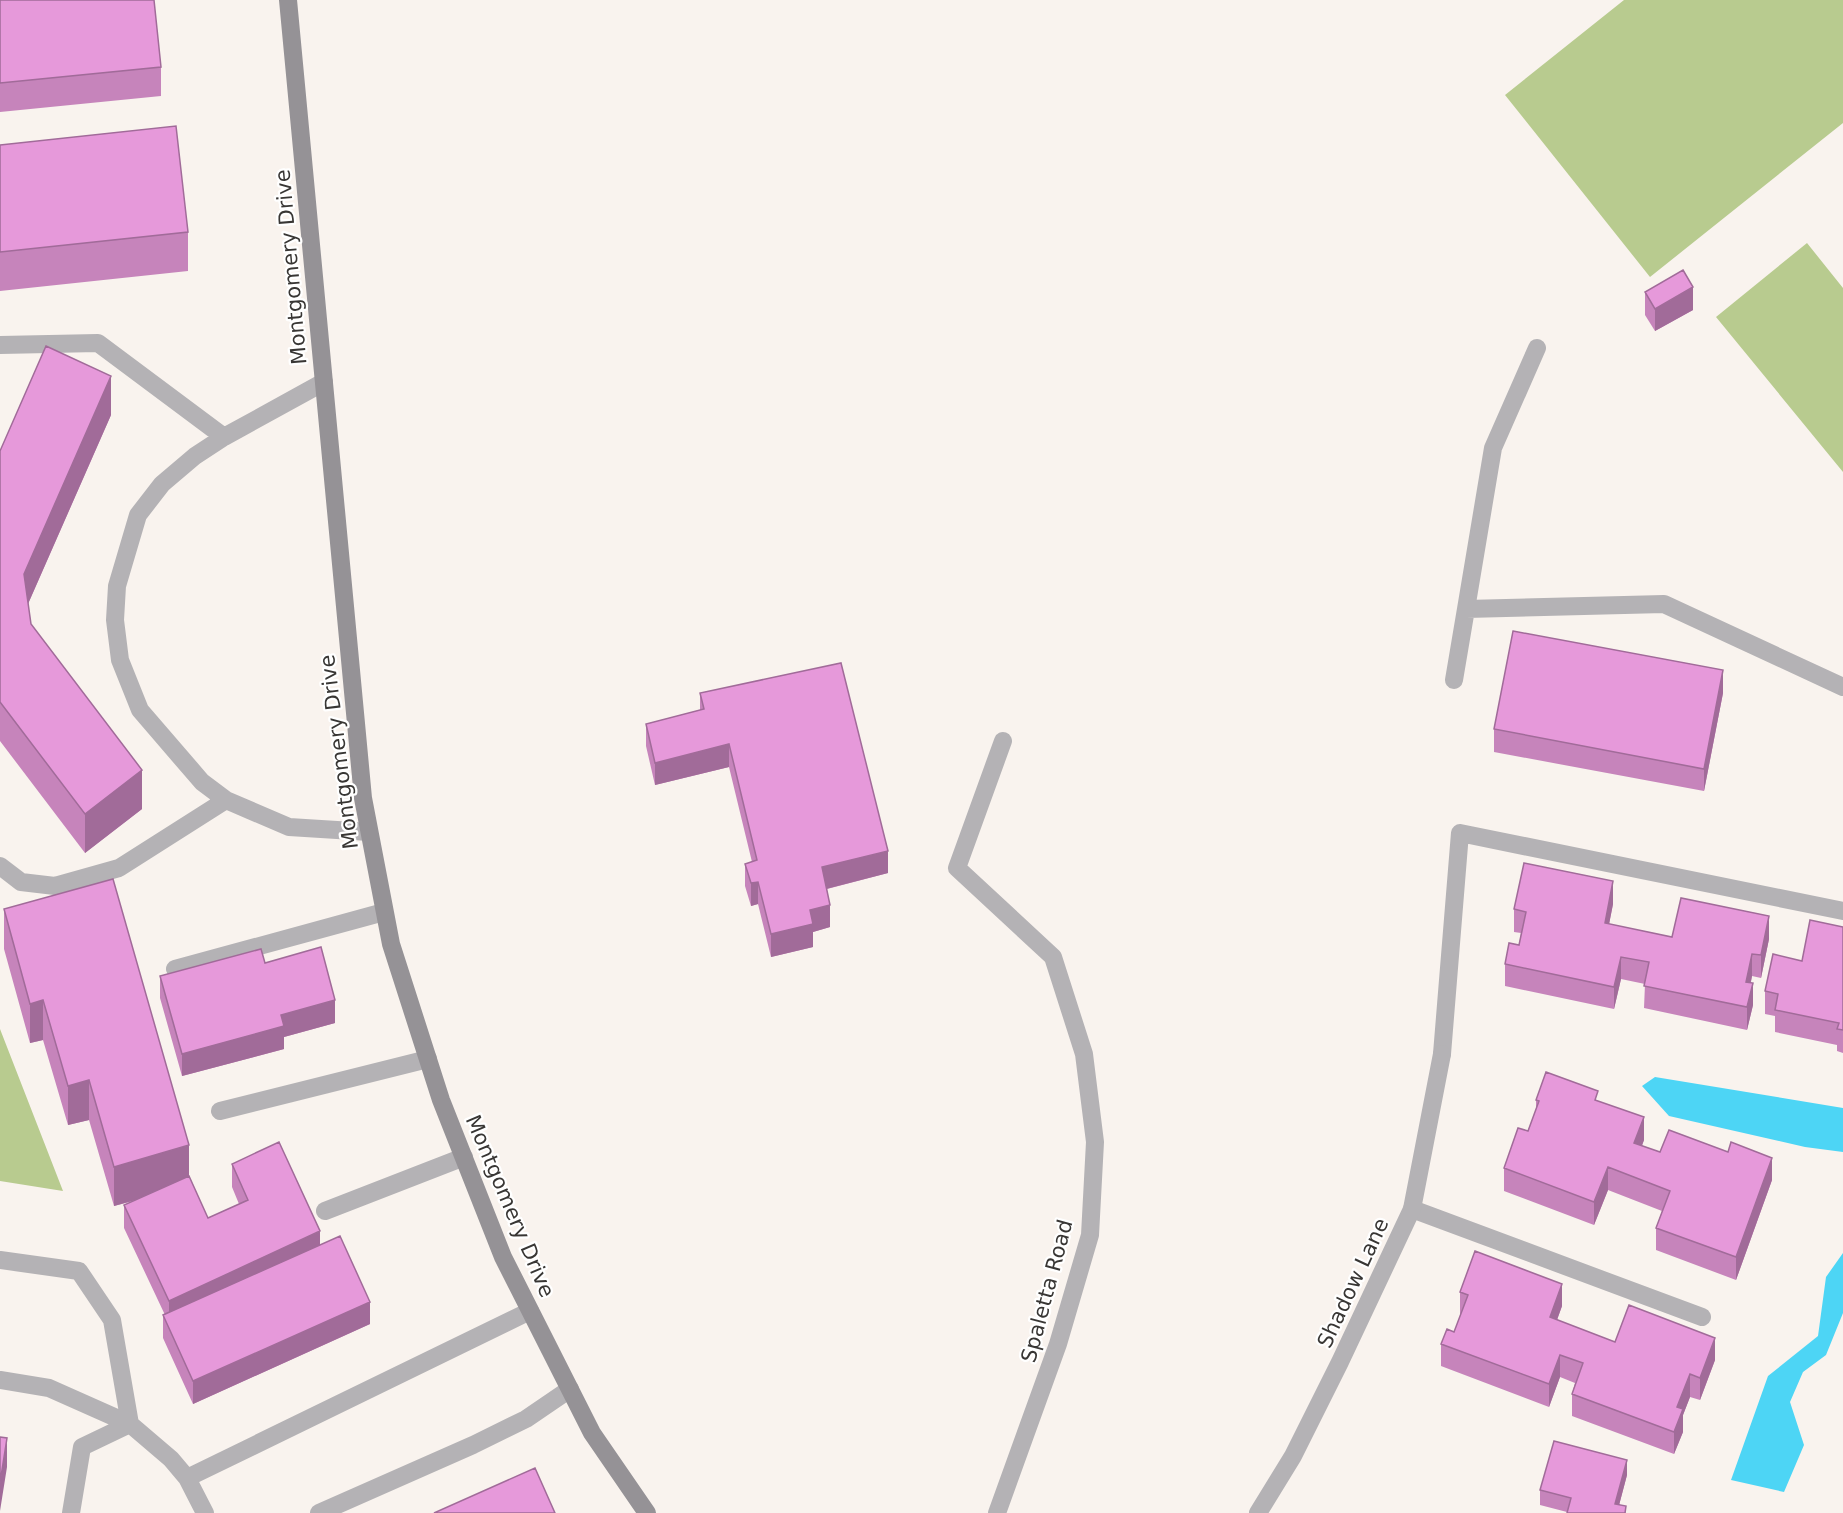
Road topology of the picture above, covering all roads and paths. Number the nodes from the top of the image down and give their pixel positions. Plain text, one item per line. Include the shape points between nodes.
1 (288, 0) edge
2 (0, 345) edge
3 (1537, 348) dead end
4 (324, 382) junction
5 (224, 437) junction
6 (1466, 609) junction
7 (1454, 680) dead end
8 (1843, 687) edge
9 (1003, 741) dead end
10 (226, 800) junction
11 (369, 832) junction
12 (0, 866) edge
13 (1843, 911) edge
14 (384, 912) junction
15 (175, 969) edge
16 (428, 1059) junction
17 (220, 1112) dead end
18 (464, 1157) junction
19 (1412, 1209) junction
20 (325, 1211) dead end
21 (0, 1260) edge
22 (530, 1311) junction
23 (1702, 1317) dead end
24 (0, 1380) edge
25 (570, 1389) junction
26 (130, 1424) junction
27 (186, 1478) junction
28 (71, 1513) edge
29 (204, 1513) edge
30 (319, 1513) edge
31 (647, 1513) edge
32 (997, 1513) edge
33 (1258, 1513) edge

1 - 4 main road, Montgomery Drive
2 - 5 street via 98,343
3 - 6 street via 1493,448
4 - 5 street
4 - 11 main road, Montgomery Drive
5 - 10 street via 162,484 138,515 117,586 115,620 120,660 140,710 202,782
6 - 7 street
6 - 8 street via 1664,604
9 - 32 street, Spaletta Road via 957,868 1053,957 1084,1054 1095,1142 1090,1235 1058,1344
10 - 11 street via 289,827
10 - 12 street via 119,868 54,886 21,882
11 - 14 main road, Montgomery Drive
13 - 19 street, Shadow Lane via 1460,833 1442,1054
14 - 15 street
14 - 16 main road, Montgomery Drive
16 - 17 street
16 - 18 main road, Montgomery Drive
18 - 20 street
18 - 22 main road, Montgomery Drive via 503,1257
19 - 23 street
19 - 33 street, Shadow Lane via 1298,1446
21 - 26 street via 79,1271 112,1320
22 - 25 main road, Montgomery Drive
22 - 27 street
24 - 26 street via 49,1388
25 - 30 street via 526,1419
25 - 31 main road, Montgomery Drive via 592,1433
26 - 27 street via 171,1459
26 - 28 street via 82,1447
27 - 29 street

